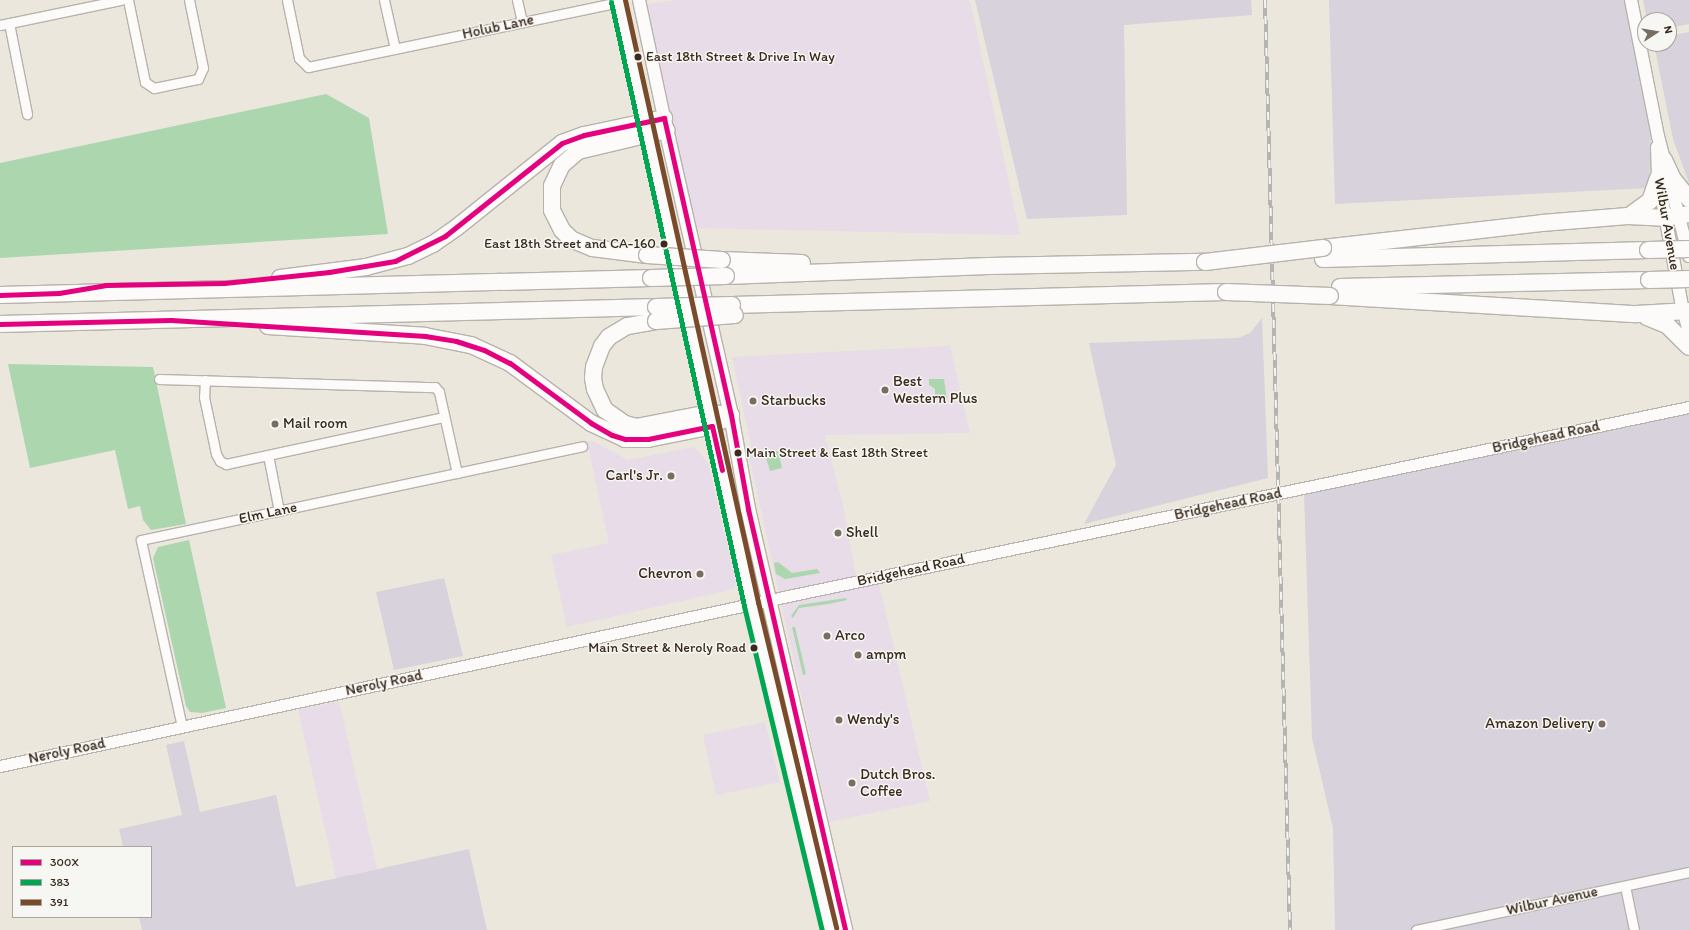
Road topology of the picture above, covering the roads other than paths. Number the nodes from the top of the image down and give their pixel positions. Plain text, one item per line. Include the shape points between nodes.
1 (121, 0) edge
2 (128, 0) edge
3 (190, 0) edge
4 (287, 0) edge
5 (384, 0) edge
6 (517, 0) edge
7 (639, 0) edge
8 (1631, 0) edge
9 (618, 1) edge
10 (522, 22) junction
11 (4, 24) edge
12 (395, 49) junction
13 (28, 114) dead end
14 (665, 124) junction
15 (646, 129) junction
16 (1658, 136) junction
17 (1664, 160) junction
18 (1658, 178) junction
19 (1689, 199) edge
20 (1628, 216) junction
21 (1677, 216) edge
22 (1689, 249) edge
23 (1323, 253) junction
24 (1689, 256) edge
25 (989, 266) junction
26 (1689, 279) edge
27 (1328, 292) junction
28 (59, 293) junction
29 (0, 294) edge
30 (1686, 311) edge
31 (656, 314) junction
32 (1636, 314) junction
33 (171, 320) junction
34 (0, 324) edge
35 (1689, 336) edge
36 (1689, 347) edge
37 (159, 379) dead end
38 (205, 380) junction
39 (1689, 407) edge
40 (731, 415) junction
41 (444, 416) junction
42 (710, 420) junction
43 (582, 446) dead end
44 (268, 455) junction
45 (457, 473) junction
46 (279, 510) junction
47 (768, 600) junction
48 (751, 604) junction
49 (182, 727) junction
50 (0, 766) edge
51 (1689, 872) edge
52 (1625, 886) junction
53 (830, 930) edge
54 (845, 930) edge
55 (1416, 930) edge
56 (1634, 930) edge

1 - 11 street
2 - 3 street via 145,82 154,88 198,79 203,68
4 - 12 street, Holub Lane via 299,58 308,67
5 - 12 street
6 - 10 street
7 - 14 main road
8 - 16 main road, Wilbur Avenue
9 - 10 street, Holub Lane
9 - 15 main road
10 - 12 street, Holub Lane
11 - 13 street
14 - 15 highway
14 - 40 main road
15 - 25 highway, bridge via 578,152 562,165 552,186 552,210 562,230 582,245 647,255 722,260 838,265 967,261
15 - 28 highway via 584,135 562,143 445,236 395,260 349,270 280,278 224,283 106,285
15 - 42 main road
16 - 17 main road, Wilbur Avenue
16 - 18 main road, Wilbur Avenue
17 - 19 highway via 1673,179
17 - 21 main road, Wilbur Avenue
18 - 20 highway via 1650,201
18 - 21 main road, Wilbur Avenue
20 - 21 highway
20 - 23 highway via 1439,234
21 - 24 main road, Wilbur Avenue
21 - 30 main road, Wilbur Avenue
22 - 23 highway, bridge
23 - 25 highway, bridge via 1205,262
25 - 28 highway, bridge via 726,276
26 - 27 highway, bridge
27 - 31 highway, bridge via 942,299
27 - 32 highway
28 - 29 highway
30 - 32 highway
30 - 35 street, Wilbur Avenue
31 - 33 highway
31 - 42 highway via 627,326 609,337 602,346 594,366 593,378 598,400 614,418 636,426
32 - 36 highway via 1667,324
33 - 34 highway
33 - 42 highway via 417,336 456,341 484,350 510,363 591,423 625,439 648,439
37 - 38 street
38 - 41 street via 429,385 439,392
38 - 44 street via 204,397 216,454 220,461 226,464
39 - 47 street, Bridgehead Road
40 - 42 highway
40 - 47 main road
41 - 44 street
41 - 45 street
42 - 48 main road
43 - 45 street, Elm Lane
44 - 46 street
45 - 46 street, Elm Lane
46 - 49 street, Elm Lane via 141,540
47 - 48 street, Neroly Road
47 - 54 main road
48 - 49 street, Neroly Road
48 - 53 main road
49 - 50 street, Neroly Road
51 - 52 street, Wilbur Avenue
52 - 55 street, Wilbur Avenue
52 - 56 street

